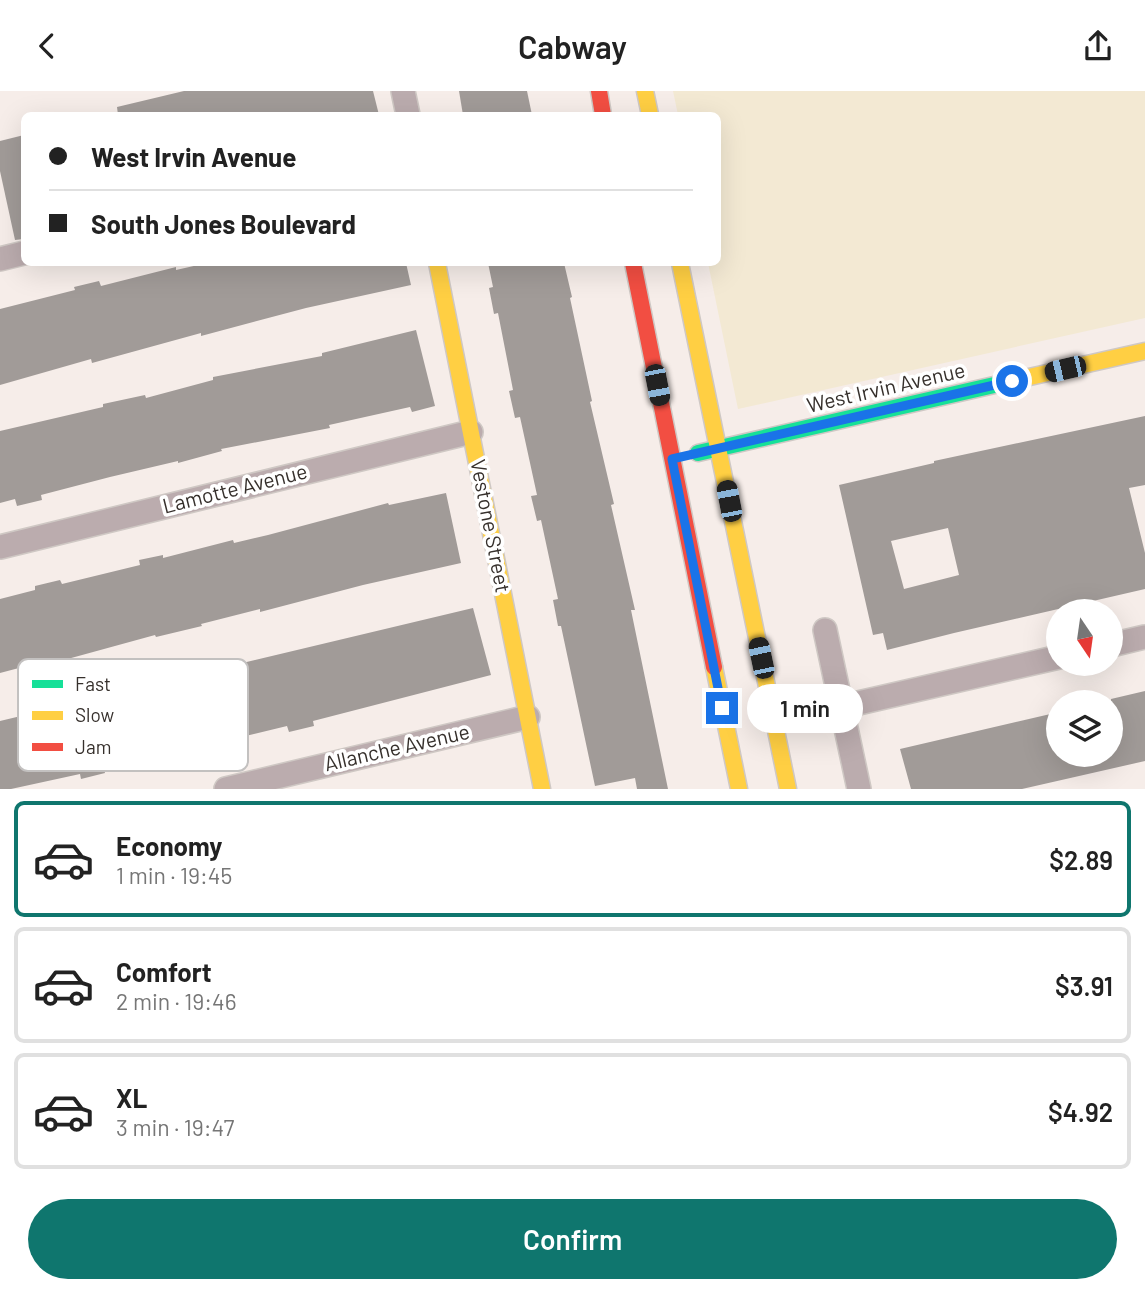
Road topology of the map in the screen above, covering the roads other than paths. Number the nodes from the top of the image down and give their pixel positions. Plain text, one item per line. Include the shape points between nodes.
1 (403, 91) edge
2 (598, 91) edge
3 (645, 91) edge
4 (407, 112) edge
5 (602, 112) edge
6 (649, 112) edge
7 (21, 254) edge
8 (0, 259) edge
9 (438, 266) edge
10 (634, 266) edge
11 (681, 266) edge
12 (1145, 351) edge
13 (471, 432) junction
14 (718, 448) junction
15 (672, 459) junction
16 (0, 547) edge
17 (825, 630) dead end
18 (1145, 637) edge
19 (1124, 642) edge
20 (1046, 660) edge
21 (841, 707) junction
22 (528, 717) junction
23 (226, 789) edge
24 (542, 789) edge
25 (739, 789) edge
26 (788, 789) edge
27 (859, 789) edge

1 - 4 street
2 - 5 street
3 - 6 street
7 - 8 street
9 - 13 street, Vestone Street
10 - 15 street
11 - 14 street
12 - 14 street, West Irvin Avenue
13 - 16 street, Lamotte Avenue
13 - 22 street, Vestone Street
14 - 15 street, West Irvin Avenue
14 - 26 street
15 - 25 street
17 - 21 street
18 - 19 street
20 - 21 street
21 - 27 street
22 - 23 street, Allanche Avenue
22 - 24 street, Vestone Street

